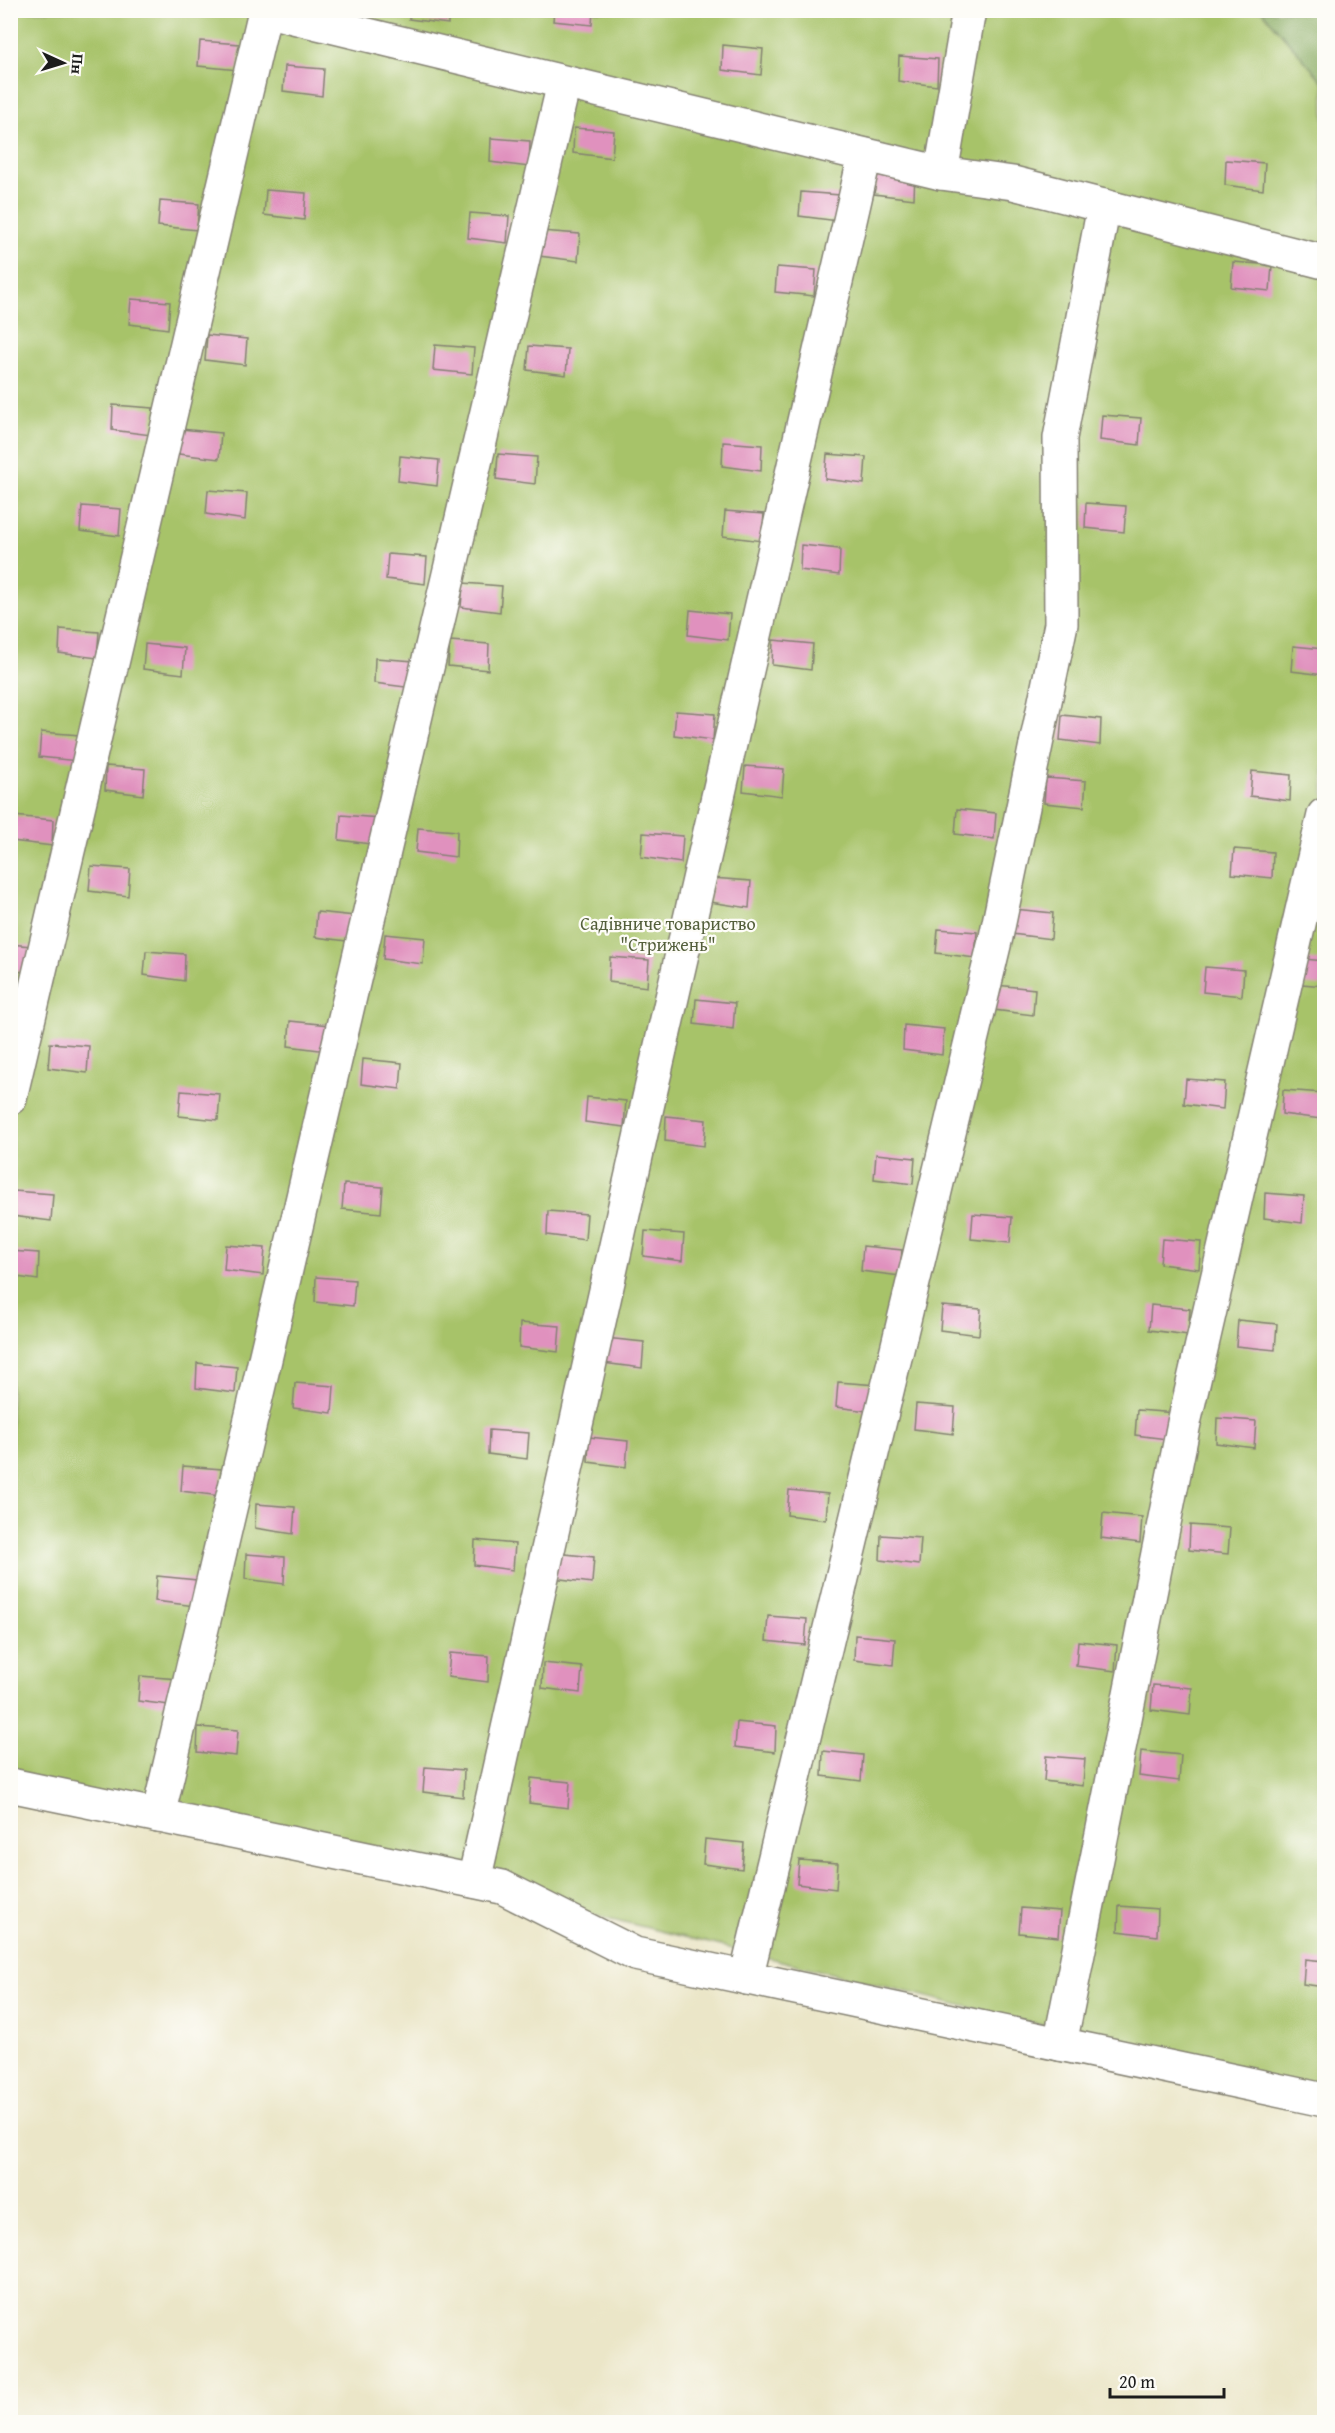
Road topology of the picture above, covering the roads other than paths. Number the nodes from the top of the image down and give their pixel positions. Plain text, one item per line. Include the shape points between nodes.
1 (969, 10) edge
2 (264, 11) edge
3 (564, 83) junction
4 (865, 155) junction
5 (940, 173) junction
6 (1104, 206) junction
7 (1324, 262) edge
8 (1324, 815) edge
9 (10, 1098) edge
10 (10, 1785) edge
11 (158, 1816) junction
12 (474, 1881) junction
13 (746, 1978) junction
14 (1060, 2044) junction
15 (1324, 2100) edge

1 - 5 street
2 - 3 street
2 - 9 street
3 - 4 street
3 - 11 street
4 - 5 street
4 - 12 street
5 - 6 street via 1013,183
6 - 7 street
6 - 13 street via 1060,438 1061,624 996,937
8 - 14 street via 1184,1423
10 - 11 street
11 - 12 street
12 - 13 street via 502,1887 635,1954
13 - 14 street
14 - 15 street

